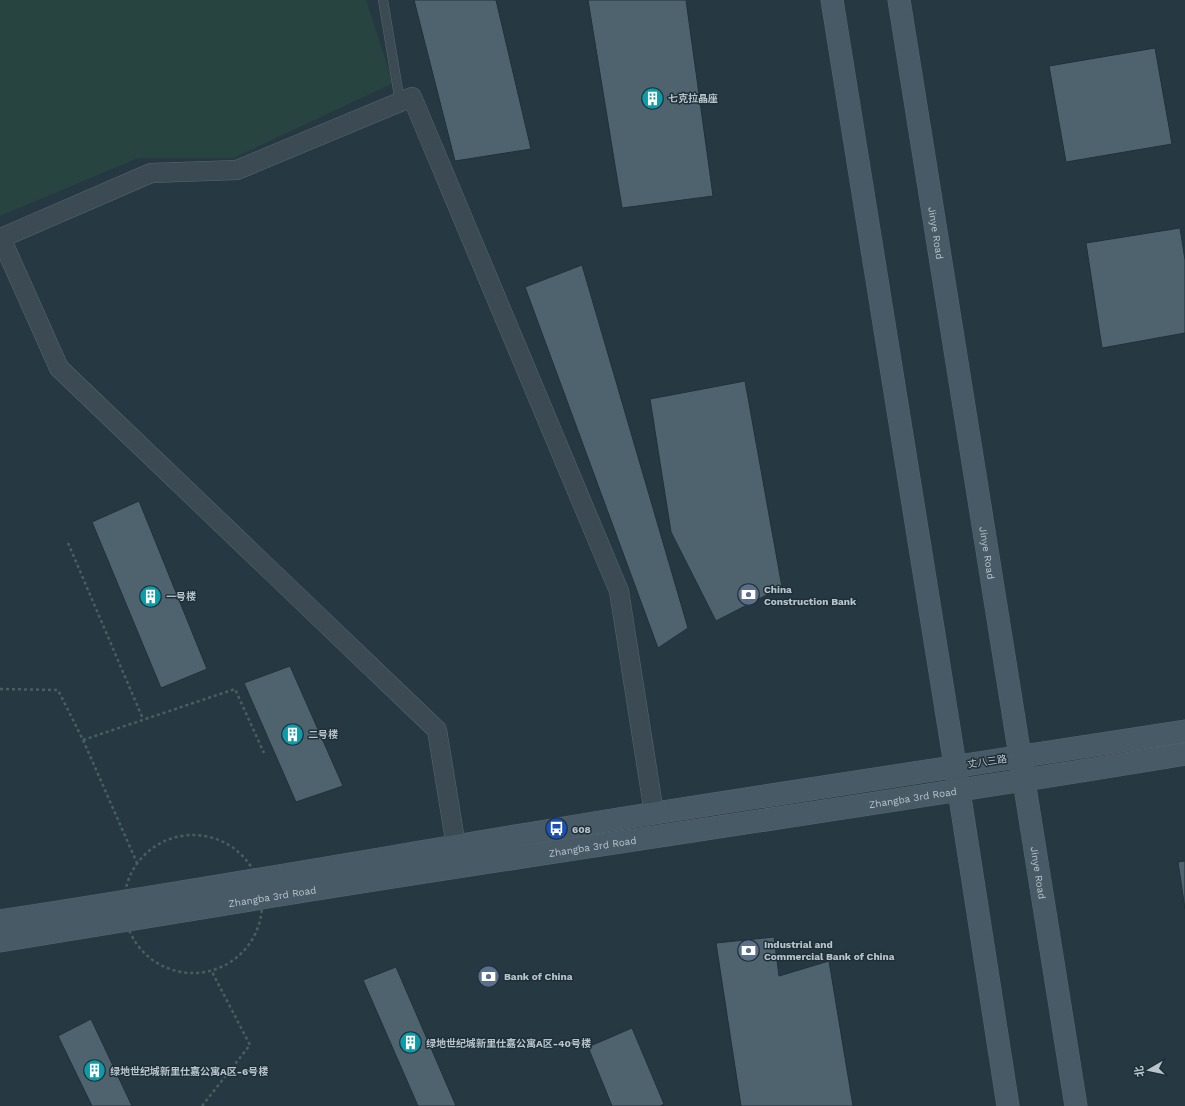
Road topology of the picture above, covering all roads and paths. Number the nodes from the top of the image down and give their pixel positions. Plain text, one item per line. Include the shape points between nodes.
1 (383, 0) edge
2 (832, 0) edge
3 (899, 0) edge
4 (400, 102) junction
5 (68, 543) dead end
6 (0, 689) edge
7 (144, 719) junction
8 (1185, 730) edge
9 (83, 740) junction
10 (264, 752) dead end
11 (1185, 754) edge
12 (1020, 756) junction
13 (955, 765) junction
14 (1024, 781) junction
15 (959, 791) junction
16 (654, 813) junction
17 (456, 846) junction
18 (136, 863) dead end
19 (0, 921) edge
20 (0, 941) edge
21 (212, 970) dead end
22 (202, 1106) edge
23 (1008, 1106) edge
24 (1076, 1106) edge

1 - 4 lane
2 - 13 street
3 - 12 street, Jinye Road
4 - 16 street via 412,97 619,591
4 - 17 street via 237,170 151,173 1,238 59,368 437,730
5 - 7 path
6 - 9 path via 58,690
7 - 9 path
7 - 10 path via 234,689
8 - 12 street
9 - 18 path
11 - 14 street, Zhangba 3rd Road
12 - 13 street, 丈八三路
12 - 14 street, Jinye Road
13 - 15 street
13 - 16 street, Zhangba 3rd Road
14 - 15 street, Zhangba 3rd Road
14 - 24 street, Jinye Road
15 - 20 street, Zhangba 3rd Road via 285,894
15 - 23 street
16 - 17 street, Zhangba 3rd Road
17 - 19 street, Zhangba 3rd Road
21 - 22 path via 250,1045

